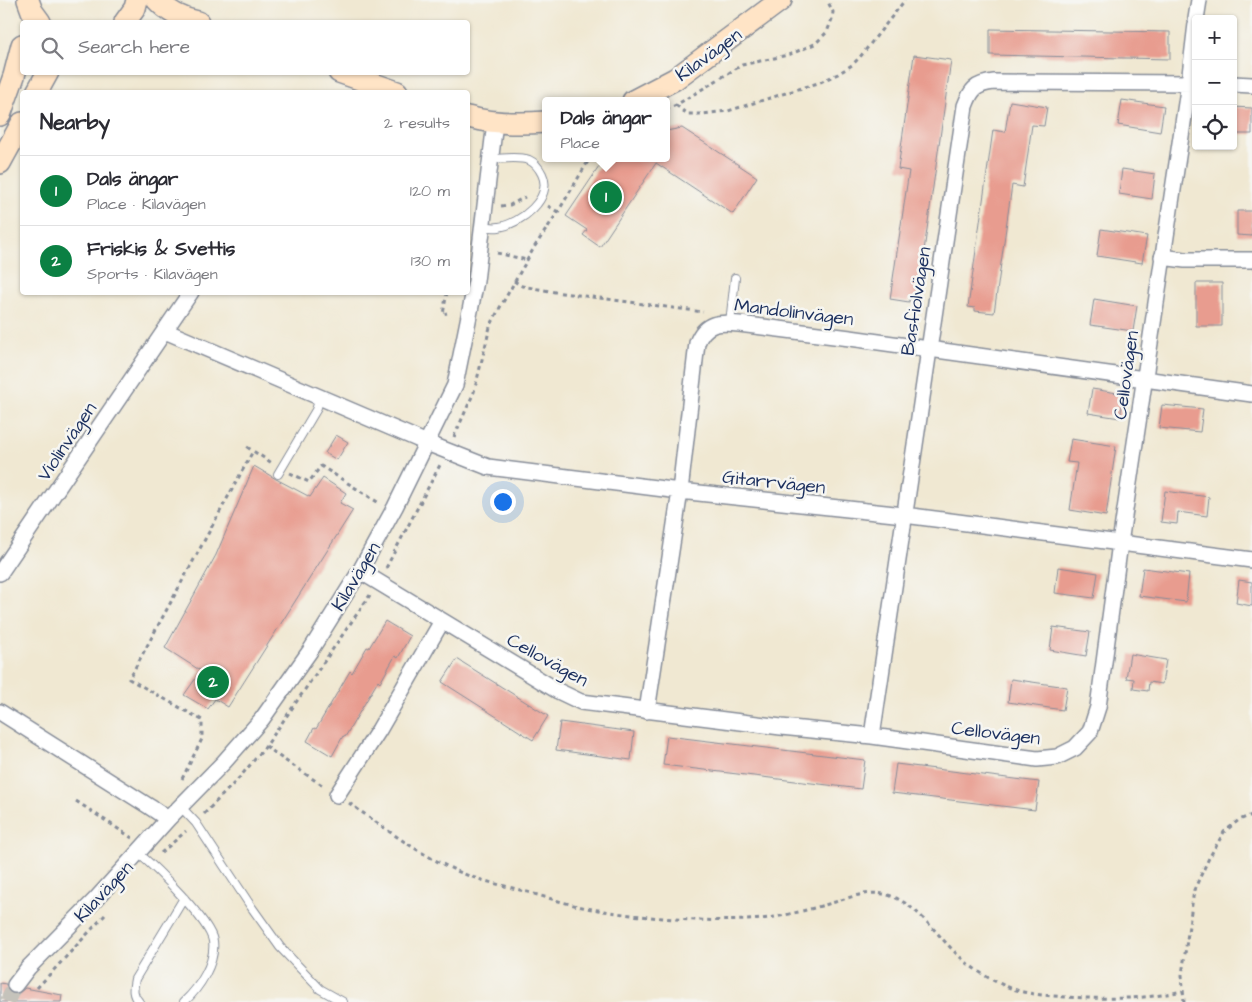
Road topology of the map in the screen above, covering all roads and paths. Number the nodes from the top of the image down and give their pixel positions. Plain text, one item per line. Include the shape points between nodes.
1 (137, 0) edge
2 (156, 0) edge
3 (827, 0) edge
4 (905, 0) edge
5 (1199, 0) edge
6 (776, 1) edge
7 (28, 8) edge
8 (1197, 15) edge
9 (38, 20) edge
10 (127, 20) edge
11 (185, 20) edge
12 (20, 52) edge
13 (46, 75) edge
14 (348, 75) edge
15 (1192, 83) edge
16 (1237, 84) edge
17 (1252, 85) edge
18 (38, 90) edge
19 (391, 90) edge
20 (641, 97) edge
21 (676, 105) junction
22 (670, 108) edge
23 (0, 115) edge
24 (470, 116) edge
25 (495, 122) junction
26 (542, 122) edge
27 (20, 127) edge
28 (491, 159) junction
29 (0, 163) edge
30 (540, 200) junction
31 (486, 205) junction
32 (558, 212) dead end
33 (484, 226) junction
34 (497, 253) dead end
35 (1162, 257) junction
36 (527, 260) dead end
37 (1252, 260) edge
38 (735, 278) dead end
39 (189, 295) edge
40 (446, 295) edge
41 (447, 313) dead end
42 (730, 323) junction
43 (165, 332) junction
44 (928, 349) junction
45 (1144, 380) junction
46 (1252, 394) edge
47 (320, 398) junction
48 (427, 443) junction
49 (247, 447) dead end
50 (253, 451) junction
51 (279, 471) junction
52 (680, 490) junction
53 (392, 513) junction
54 (904, 515) junction
55 (1120, 543) junction
56 (1252, 560) edge
57 (360, 571) junction
58 (0, 573) edge
59 (442, 621) junction
60 (647, 711) junction
61 (0, 712) edge
62 (202, 720) dead end
63 (872, 736) junction
64 (266, 746) dead end
65 (337, 795) junction
66 (76, 801) dead end
67 (180, 806) junction
68 (1252, 815) edge
69 (168, 819) junction
70 (136, 846) junction
71 (184, 898) junction
72 (15, 985) tunnel mouth
73 (1182, 992) junction
74 (139, 1002) edge
75 (184, 1002) edge
76 (342, 1002) edge
77 (1184, 1002) edge

1 - 10 street
2 - 11 street
3 - 21 path via 833,12 832,19 827,32 815,44 788,55 742,65
4 - 21 path via 860,57 838,74 728,111 687,114
5 - 8 street
6 - 20 street, Kilavägen via 675,79
7 - 9 street
12 - 23 street
13 - 18 street
14 - 19 street
15 - 35 street, Cellovägen
15 - 44 street, Basfiolvägen via 994,82 982,83 975,88 965,106
16 - 17 street
21 - 22 path
24 - 25 street
25 - 26 street
25 - 28 street, Kilavägen
27 - 29 street
28 - 30 lane via 532,161 544,178 545,188
28 - 31 street, Kilavägen
30 - 31 path via 527,196 507,206
30 - 32 path
30 - 33 lane via 531,211 511,223 499,228
31 - 33 street, Kilavägen
33 - 48 street, Kilavägen via 455,385
34 - 36 path
35 - 37 street
35 - 45 street, Cellovägen
38 - 42 lane
39 - 43 street, Violinvägen
40 - 41 path via 443,314
42 - 44 street, Mandolinvägen
42 - 52 street, Mandolinvägen via 706,328 698,343
43 - 47 street
43 - 58 street, Violinvägen
44 - 45 street, Mandolinvägen
44 - 54 street, Basfiolvägen
45 - 46 street, Mandolinvägen
45 - 55 street, Cellovägen
47 - 48 street
47 - 51 lane
48 - 52 street, Gitarrvägen via 488,466
48 - 53 street, Kilavägen
49 - 50 path
50 - 51 path
50 - 62 path via 129,679
51 - 53 path via 309,482 321,466
52 - 54 street, Gitarrvägen
52 - 60 street, Mandolinvägen
53 - 57 street, Kilavägen
54 - 55 street, Gitarrvägen
54 - 63 street, Basfiolvägen
55 - 56 street, Gitarrvägen
55 - 63 street, Cellovägen via 1098,707 1090,732 1075,748 1057,757 1037,759
57 - 59 street, Cellovägen
57 - 67 street, Kilavägen via 262,719
59 - 60 street, Cellovägen via 581,702
59 - 65 street via 380,730
60 - 63 street, Cellovägen
61 - 69 street
64 - 65 path
65 - 73 path via 408,844 456,871 597,910 648,916 748,920 856,895 885,894 908,906 972,966 1010,988 1037,995 1093,998
66 - 70 path
67 - 69 street, Kilavägen
67 - 76 lane via 196,823 280,947 320,989
68 - 73 path via 1224,832 1194,890
69 - 70 street, Kilavägen
70 - 71 lane
70 - 72 street, Kilavägen via 96,899
71 - 74 lane via 135,979 134,997
71 - 75 lane via 210,931 213,955 193,993
73 - 77 path

